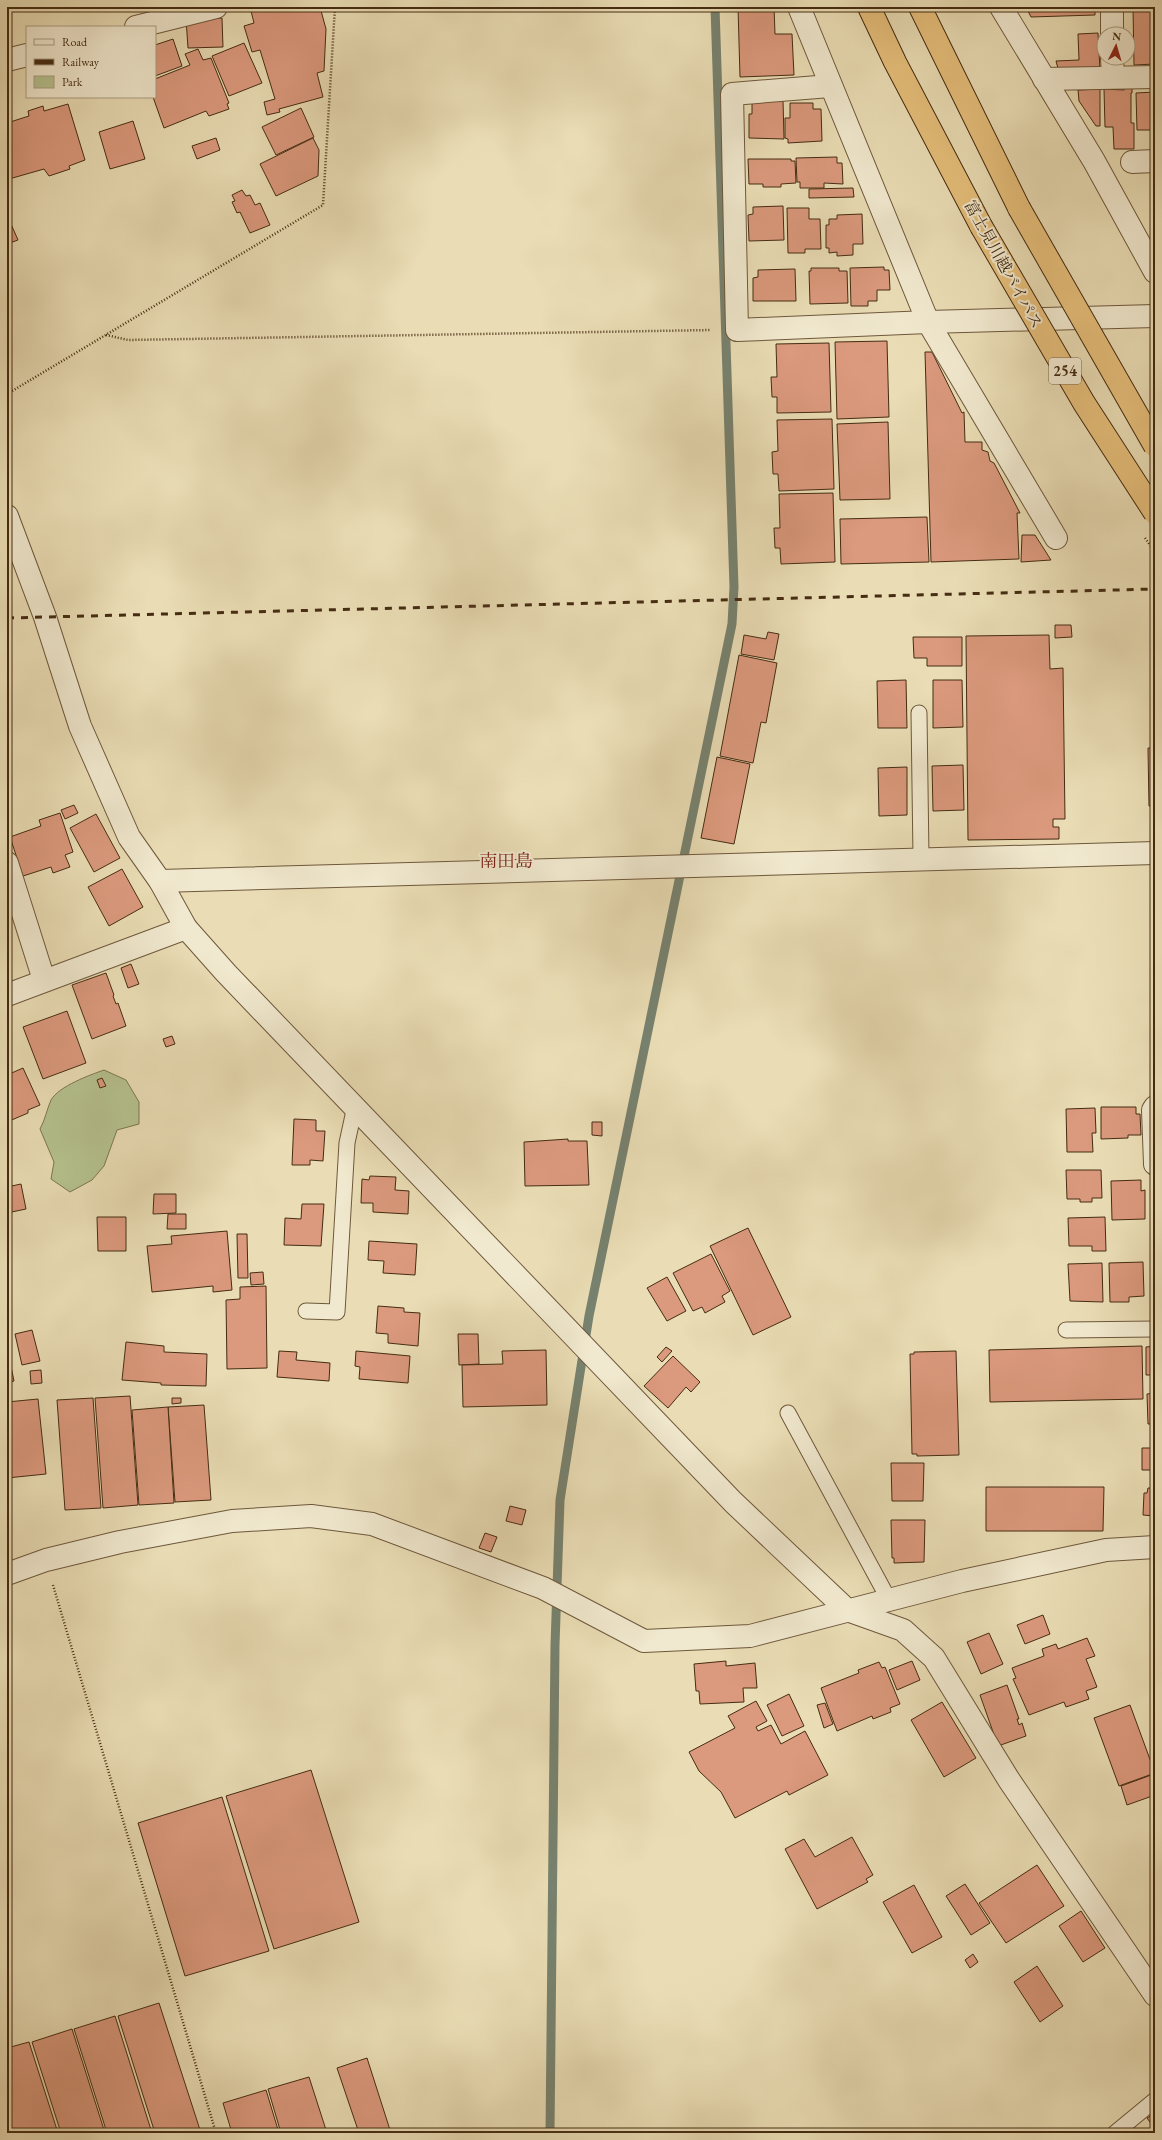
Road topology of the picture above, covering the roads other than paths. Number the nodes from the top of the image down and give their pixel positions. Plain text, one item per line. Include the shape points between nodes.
1 (216, 7) edge
2 (799, 7) edge
3 (869, 7) edge
4 (920, 7) edge
5 (1001, 7) edge
6 (1112, 7) edge
7 (140, 26) edge
8 (1112, 26) edge
9 (26, 55) edge
10 (7, 60) edge
11 (1112, 68) edge
12 (1155, 77) edge
13 (1044, 79) junction
14 (830, 86) junction
15 (1155, 161) edge
16 (1132, 162) dead end
17 (1155, 272) edge
18 (1155, 316) edge
19 (928, 322) junction
20 (1155, 446) edge
21 (1155, 513) edge
22 (7, 516) edge
23 (1056, 538) dead end
24 (919, 713) dead end
25 (1155, 853) edge
26 (921, 858) junction
27 (7, 863) edge
28 (160, 881) junction
29 (186, 928) junction
30 (44, 980) junction
31 (7, 995) edge
32 (354, 1106) junction
33 (1155, 1108) edge
34 (1155, 1164) edge
35 (306, 1311) dead end
36 (1155, 1329) edge
37 (1066, 1330) dead end
38 (788, 1413) dead end
39 (1155, 1547) edge
40 (7, 1574) edge
41 (889, 1600) junction
42 (847, 1610) junction
43 (1155, 1996) edge
44 (1155, 2100) edge
45 (1115, 2133) edge

1 - 7 street
2 - 14 street
3 - 21 highway, 富士見川越バイパス / 254, bridge via 981,226 1084,402
4 - 20 highway, 254, bridge via 1019,208
5 - 13 street
6 - 8 street
9 - 10 street
11 - 12 street
11 - 13 street
13 - 17 street via 1094,161
14 - 19 street
14 - 19 street via 732,94 737,330
15 - 16 street
18 - 19 street
19 - 23 street
22 - 28 street via 46,618 80,726 129,837
24 - 26 lane
25 - 26 street
26 - 28 street
27 - 30 street
28 - 29 street
29 - 30 street
29 - 32 street
30 - 31 street
32 - 35 lane via 347,1143 337,1312
32 - 42 street via 733,1502
33 - 34 street
36 - 37 lane
38 - 41 lane
39 - 41 street via 1106,1550 962,1581
40 - 42 street via 46,1560 120,1542 232,1520 311,1516 372,1524 543,1588 644,1641 750,1636
41 - 42 street
42 - 43 street via 903,1630 934,1658 1009,1780
44 - 45 lane

